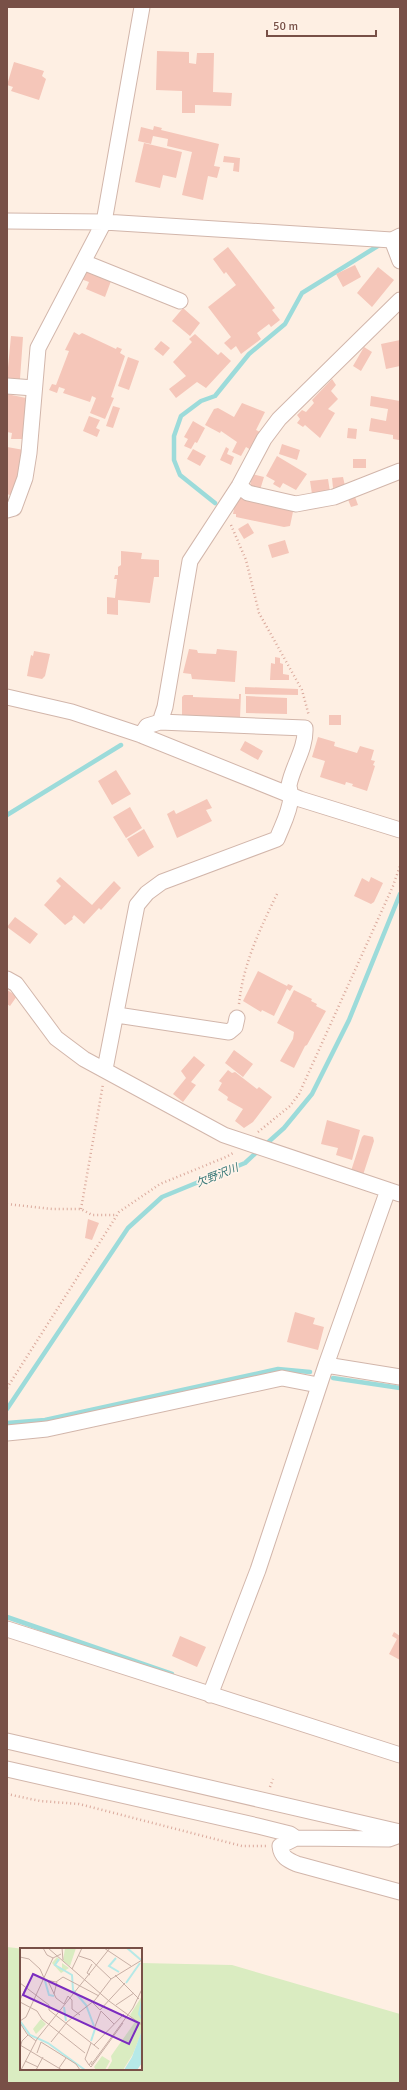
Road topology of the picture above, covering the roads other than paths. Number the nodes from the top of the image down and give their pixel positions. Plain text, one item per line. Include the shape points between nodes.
1 (142, 7) edge
2 (7, 222) edge
3 (104, 222) junction
4 (396, 238) edge
5 (400, 261) edge
6 (83, 262) junction
7 (400, 300) edge
8 (180, 301) dead end
9 (7, 386) edge
10 (34, 388) junction
11 (400, 471) edge
12 (239, 486) junction
13 (7, 510) edge
14 (7, 697) edge
15 (160, 722) junction
16 (141, 735) junction
17 (291, 796) junction
18 (400, 830) edge
19 (7, 979) edge
20 (117, 1014) junction
21 (237, 1018) road end
22 (105, 1070) junction
23 (394, 1192) edge
24 (326, 1365) junction
25 (400, 1377) edge
26 (318, 1385) junction
27 (7, 1433) edge
28 (7, 1629) edge
29 (210, 1695) junction
30 (7, 1741) edge
31 (400, 1755) edge
32 (7, 1770) edge
33 (400, 1833) edge
34 (296, 1838) junction
35 (400, 1892) edge

1 - 3 street
2 - 3 street
3 - 4 street
3 - 6 street
4 - 5 street
6 - 8 street
6 - 10 street via 38,348
7 - 12 street via 279,419 264,439
9 - 10 street
10 - 13 street via 25,478 14,508
11 - 12 street via 334,497 296,504 248,493
12 - 15 street via 190,561 177,685
14 - 16 street via 72,712
15 - 16 street via 147,726
15 - 17 street via 305,728 302,749 289,786
16 - 17 street
17 - 18 street
17 - 20 street via 289,809 277,839 162,882 147,893 137,905
19 - 22 street via 16,984 56,1038 84,1059
20 - 21 street via 229,1032 235,1027
20 - 22 street
22 - 23 street via 224,1135
23 - 24 street
24 - 25 street
24 - 26 street
26 - 27 street via 282,1378 47,1429
26 - 29 street via 258,1570
28 - 29 street
29 - 31 street
30 - 33 street
32 - 34 street via 258,1826 290,1834
33 - 34 street via 389,1839
34 - 35 street via 280,1846 281,1853 286,1859

